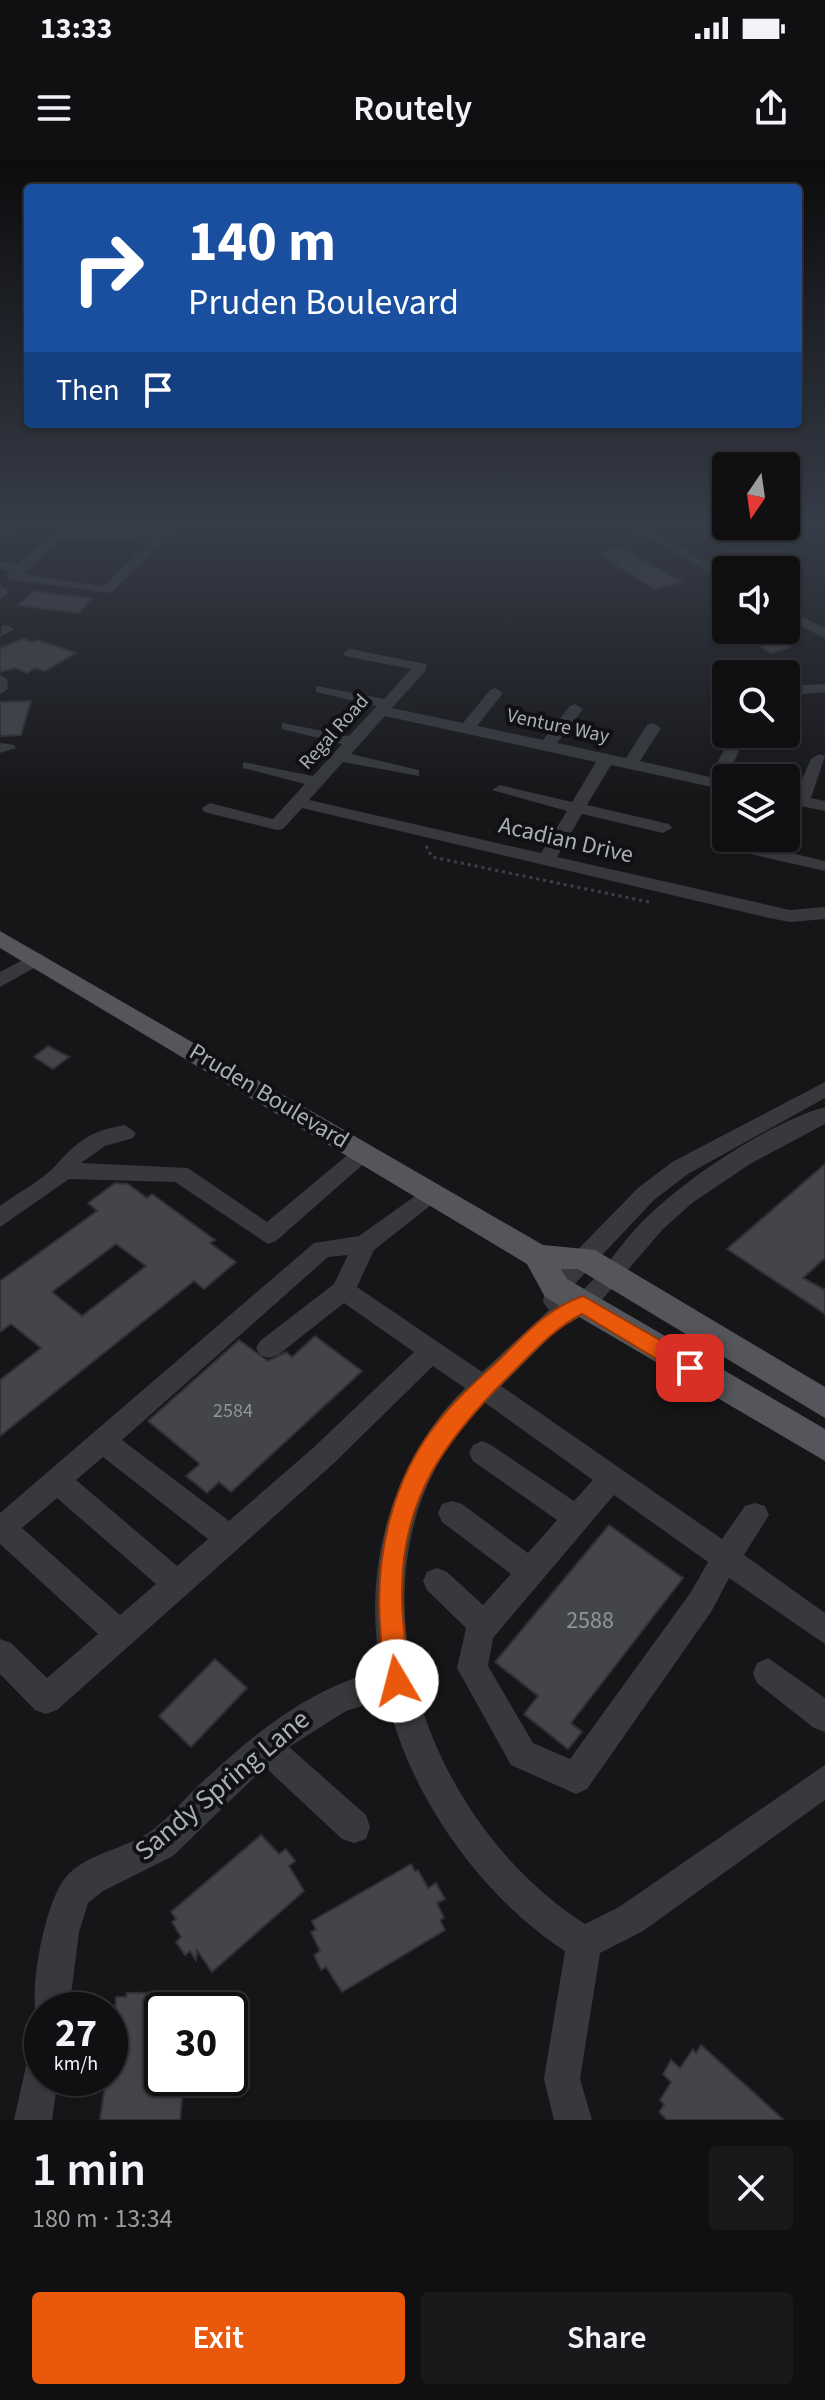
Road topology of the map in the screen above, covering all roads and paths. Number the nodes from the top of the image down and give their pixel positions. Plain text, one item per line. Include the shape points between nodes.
1 (800, 621) edge
2 (825, 634) edge
3 (350, 653) dead end
4 (0, 679) edge
5 (825, 688) edge
6 (0, 689) edge
7 (321, 689) dead end
8 (800, 690) edge
9 (495, 693) dead end
10 (384, 707) junction
11 (575, 709) dead end
12 (288, 726) dead end
13 (653, 728) dead end
14 (466, 729) junction
15 (353, 742) junction
16 (547, 746) junction
17 (339, 756) junction
18 (606, 759) junction
19 (819, 759) dead end
20 (630, 764) junction
21 (249, 765) dead end
22 (413, 773) dead end
23 (316, 782) junction
24 (712, 782) edge
25 (500, 790) dead end
26 (800, 790) edge
27 (800, 801) edge
28 (298, 802) junction
29 (825, 806) edge
30 (210, 808) dead end
31 (577, 808) junction
32 (663, 828) dead end
33 (765, 852) edge
34 (546, 860) junction
35 (825, 866) edge
36 (825, 913) edge
37 (3, 944) edge
38 (36, 959) junction
39 (0, 981) edge
40 (825, 1089) edge
41 (825, 1115) edge
42 (125, 1133) dead end
43 (365, 1153) junction
44 (64, 1171) junction
45 (432, 1192) junction
46 (0, 1218) edge
47 (365, 1244) junction
48 (538, 1256) junction
49 (596, 1266) junction
50 (343, 1290) junction
51 (564, 1304) junction
52 (269, 1348) dead end
53 (432, 1351) junction
54 (483, 1388) junction
55 (825, 1404) edge
56 (103, 1441) junction
57 (825, 1446) edge
58 (482, 1453) dead end
59 (612, 1477) junction
60 (57, 1481) junction
61 (452, 1513) dead end
62 (755, 1515) dead end
63 (577, 1518) junction
64 (1, 1529) edge
65 (229, 1538) junction
66 (725, 1558) junction
67 (531, 1572) junction
68 (437, 1581) dead end
69 (177, 1584) junction
70 (484, 1625) junction
71 (825, 1630) edge
72 (120, 1634) junction
73 (0, 1653) edge
74 (768, 1673) dead end
75 (397, 1681) junction
76 (825, 1717) edge
77 (265, 1746) junction
78 (825, 1781) edge
79 (354, 1827) dead end
80 (584, 1943) junction
81 (54, 1992) edge
82 (37, 2096) edge
83 (33, 2120) edge
84 (573, 2120) edge

1 - 2 street
3 - 10 street, Regal Road via 421,667
4 - 6 street
5 - 8 street
7 - 10 street, Venture Way
9 - 14 street
10 - 14 street, Venture Way
10 - 15 street, Regal Road
11 - 16 street
12 - 15 street
13 - 20 street
14 - 16 street, Venture Way
15 - 17 street, Regal Road
16 - 18 street, Venture Way
17 - 22 street
17 - 23 street, Regal Road
18 - 20 street, Venture Way
18 - 31 street
19 - 26 street
20 - 24 street, Venture Way
21 - 23 street
23 - 28 street, Regal Road
25 - 31 street
27 - 29 street
28 - 30 street, Regal Road via 277,825
28 - 34 street, Acadian Drive
31 - 32 street
31 - 34 street
33 - 35 street
34 - 36 street, Acadian Drive via 790,916
37 - 38 main road, Pruden Boulevard
38 - 39 street
38 - 43 main road, Pruden Boulevard
40 - 49 street via 680,1168 646,1194
41 - 49 street via 716,1175
42 - 44 street via 104,1136 71,1157
43 - 44 street via 268,1235 180,1174
43 - 45 main road, Pruden Boulevard
44 - 46 street
45 - 47 street
45 - 48 main road, Pruden Boulevard
47 - 50 street
47 - 56 street via 322,1249
48 - 49 main road, Pruden Boulevard
48 - 51 main road, Pruden Boulevard
49 - 51 street
49 - 55 main road, Pruden Boulevard
50 - 52 street
50 - 53 street
51 - 54 street
51 - 57 main road
53 - 54 street
53 - 65 street
54 - 59 street
54 - 75 street via 444,1430 405,1507 390,1590
56 - 60 street
56 - 65 street
58 - 63 street
59 - 63 street
59 - 66 street
60 - 64 street
60 - 69 street
61 - 67 street
62 - 66 street
63 - 67 street
64 - 72 street
65 - 69 street
66 - 70 street via 701,1602 576,1778 522,1754 472,1668
66 - 71 street
67 - 70 street
68 - 70 street
69 - 72 street
72 - 73 street via 46,1699
74 - 76 street
75 - 77 street, Sandy Spring Lane via 332,1699
75 - 80 street via 432,1775 460,1821 494,1865 547,1917
77 - 79 street
77 - 81 street, Sandy Spring Lane via 161,1844 77,1889 67,1906
78 - 80 street via 631,1919
80 - 84 street via 562,2079
82 - 83 street

